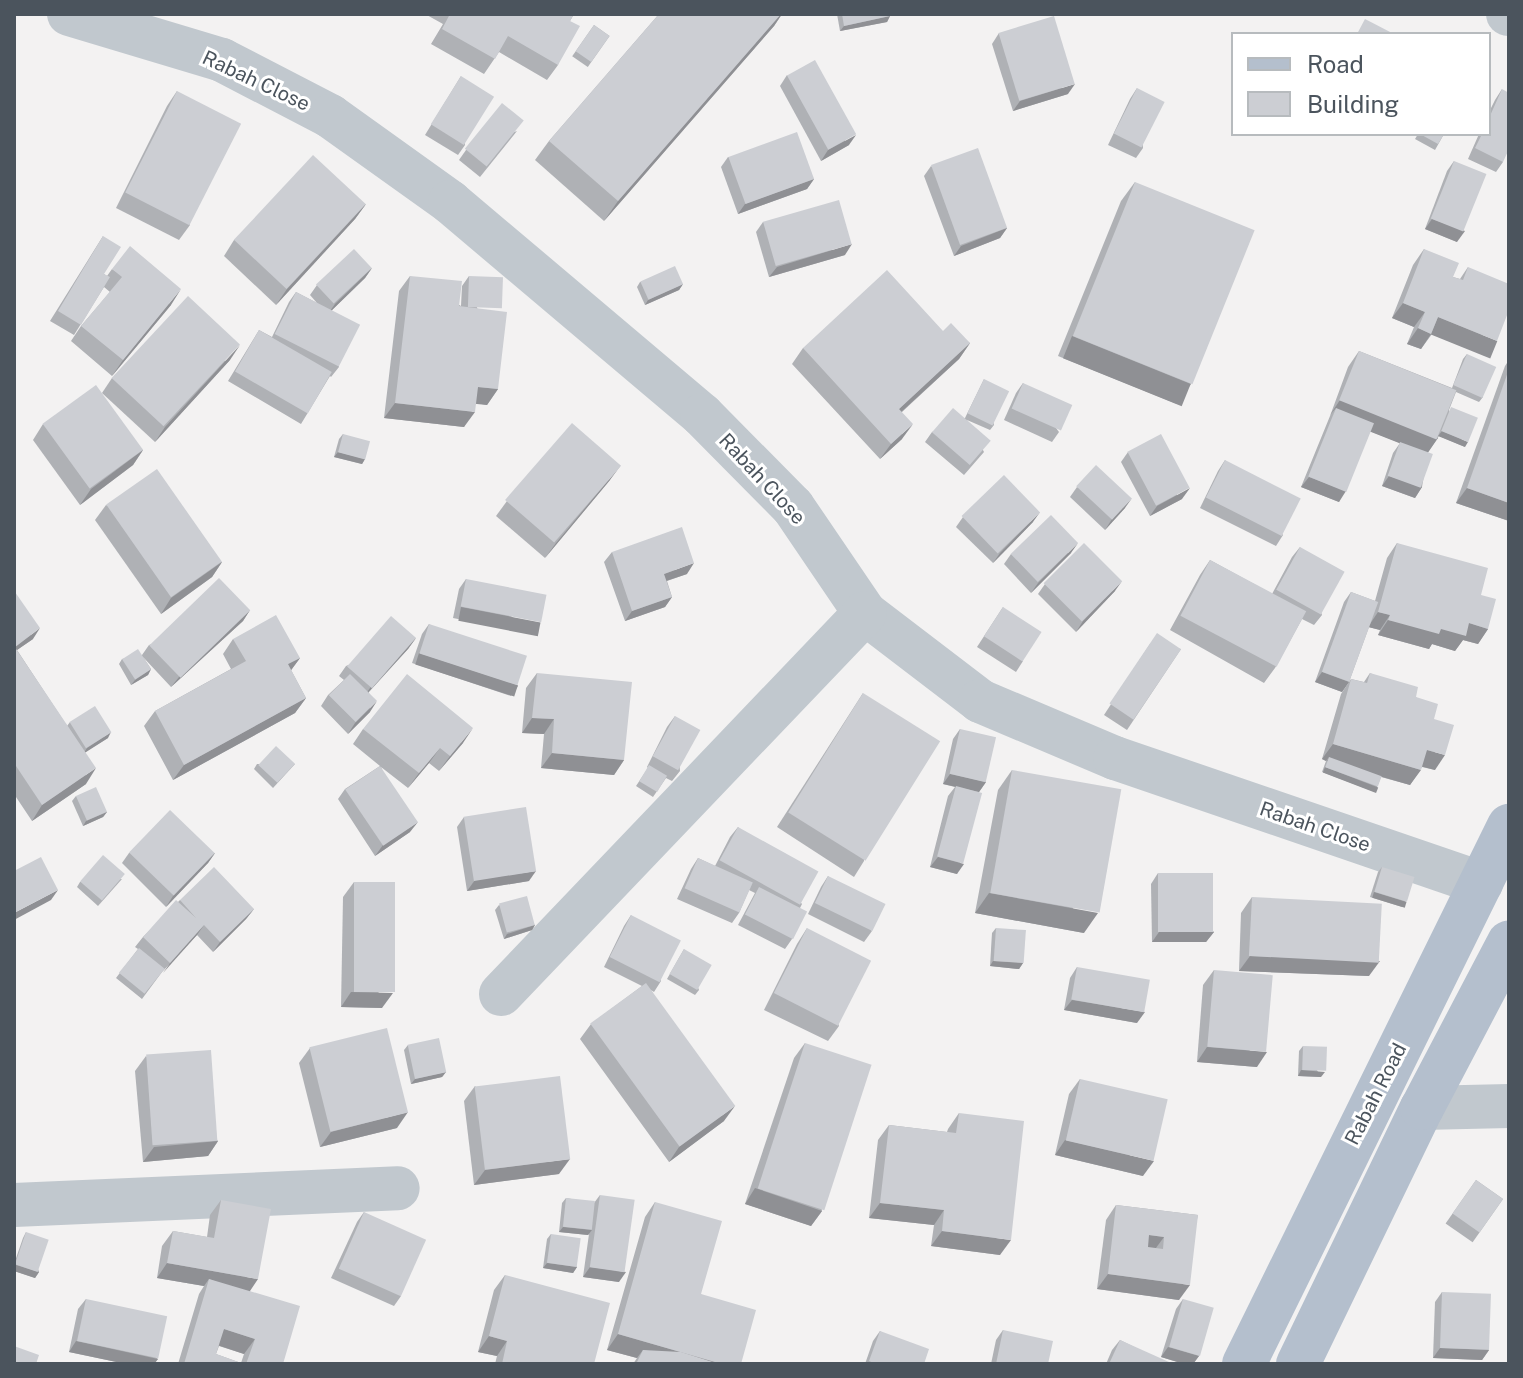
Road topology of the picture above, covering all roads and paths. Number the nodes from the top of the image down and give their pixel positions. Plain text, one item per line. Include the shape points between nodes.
1 (69, 14) edge
2 (865, 613) junction
3 (1509, 826) edge
4 (1481, 883) junction
5 (1509, 942) edge
6 (501, 994) dead end
7 (1509, 1106) edge
8 (1422, 1108) junction
9 (398, 1188) dead end
10 (14, 1205) edge
11 (1244, 1364) edge
12 (1298, 1364) edge

1 - 2 street, Rabah Close via 222,60 330,116 450,202 702,415 793,507
2 - 4 street, Rabah Close via 980,701 1115,758
2 - 6 street
3 - 4 main road, Rabah Road
4 - 11 main road, Rabah Road
5 - 8 main road
7 - 8 street
8 - 12 main road
9 - 10 street

